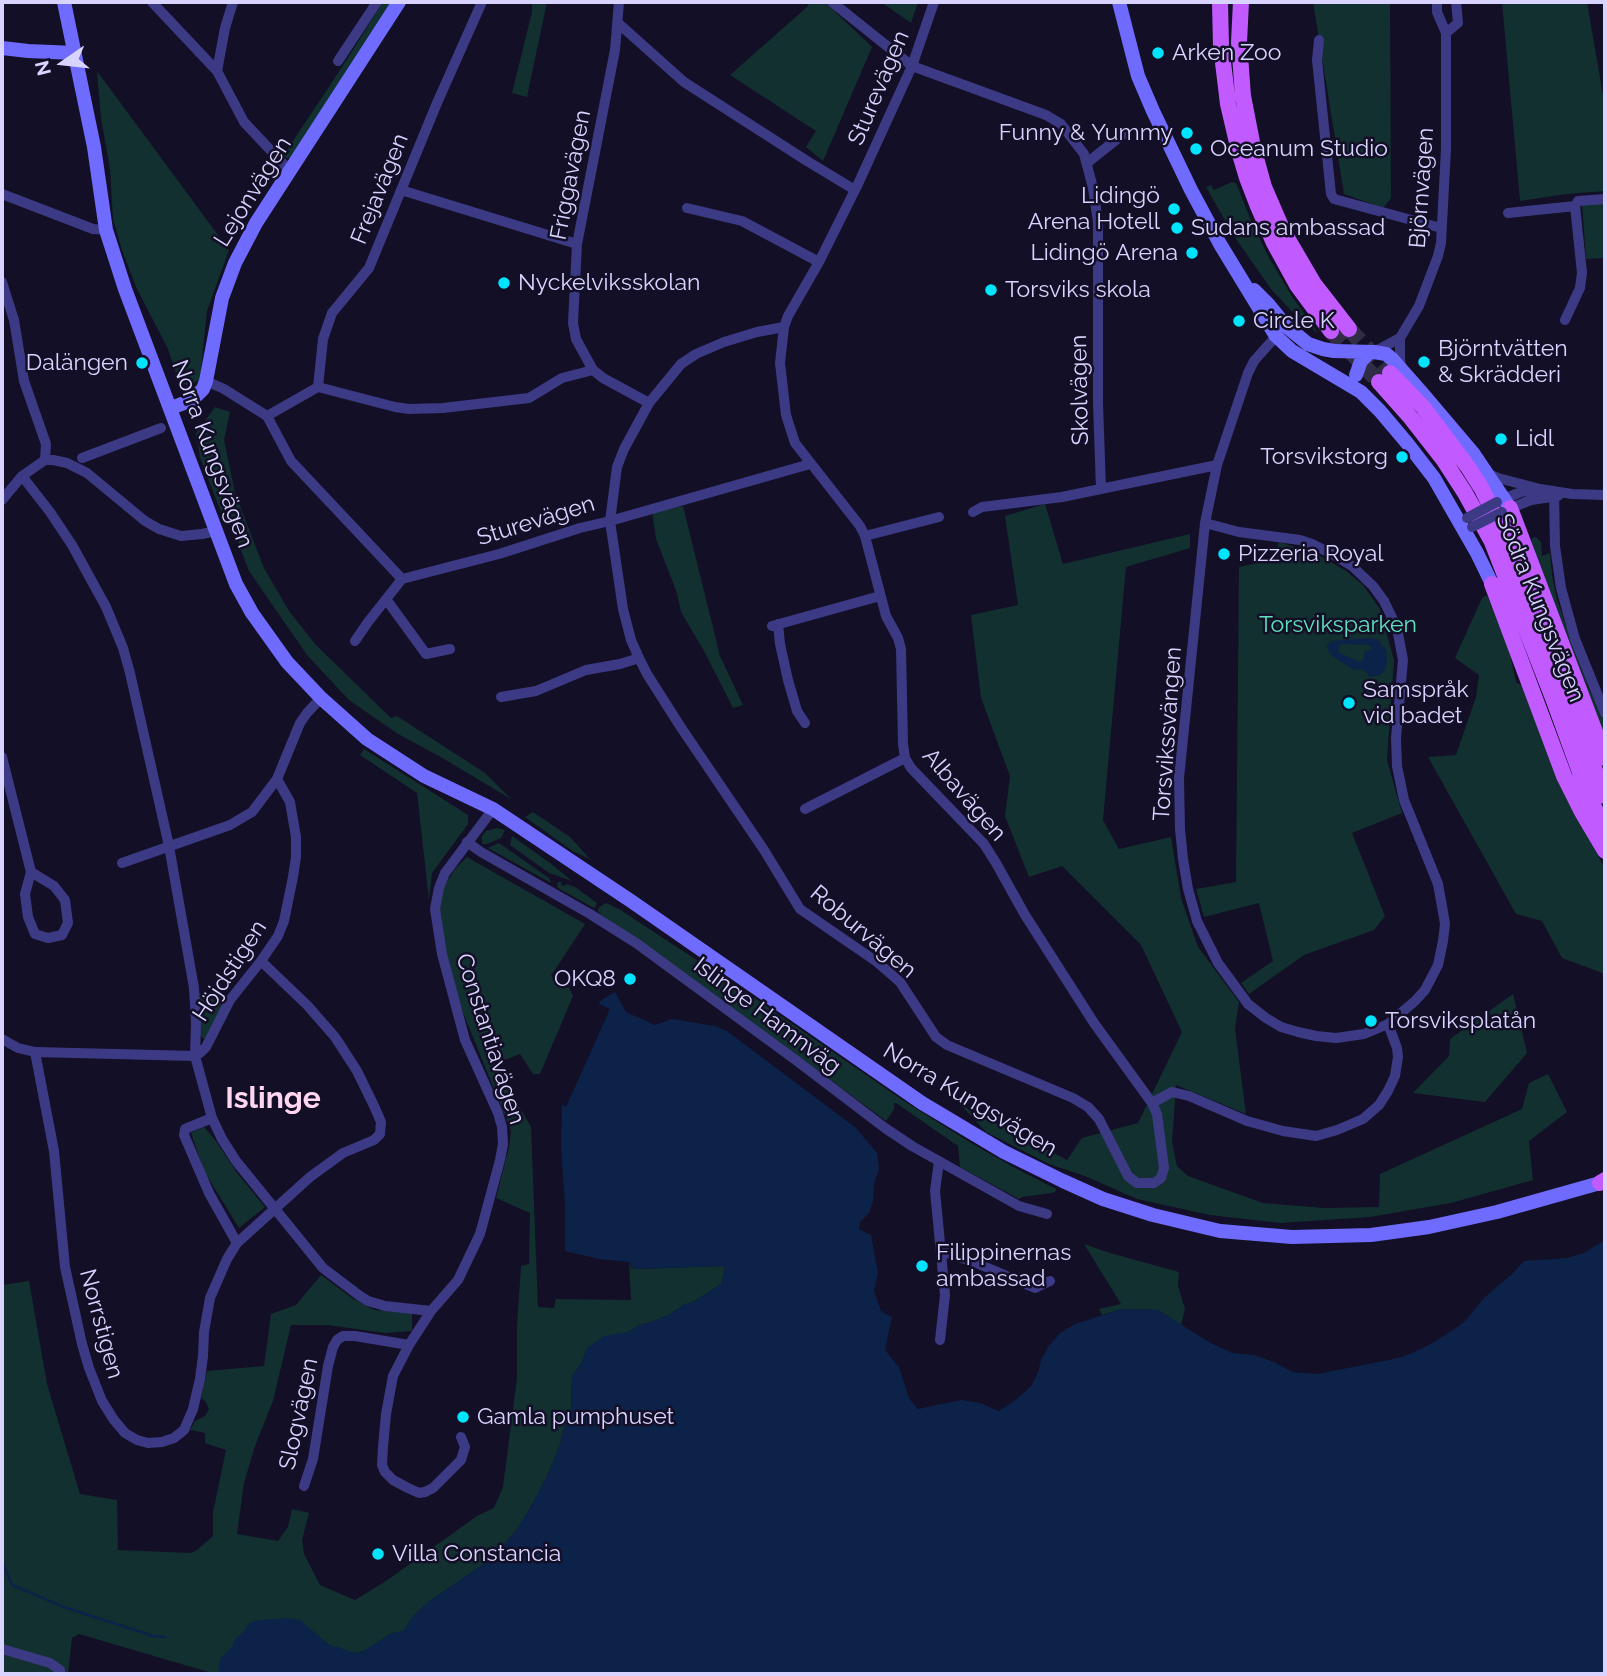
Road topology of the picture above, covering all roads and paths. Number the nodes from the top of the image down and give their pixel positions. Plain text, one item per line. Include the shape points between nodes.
1 (64, 2) edge
2 (152, 2) edge
3 (233, 2) edge
4 (377, 2) edge
5 (399, 2) edge
6 (482, 2) edge
7 (619, 2) edge
8 (832, 2) edge
9 (934, 2) edge
10 (1119, 2) edge
11 (1220, 2) edge
12 (1241, 2) edge
13 (1437, 2) edge
14 (1456, 2) edge
15 (618, 23) junction
16 (1446, 33) junction
17 (1319, 40) dead end
18 (2, 48) edge
19 (75, 53) junction
20 (338, 61) dead end
21 (912, 66) junction
22 (217, 71) junction
23 (1127, 131) dead end
24 (1087, 163) junction
25 (291, 172) junction
26 (401, 190) junction
27 (855, 190) junction
28 (2, 194) edge
29 (1605, 200) edge
30 (1575, 206) junction
31 (687, 208) dead end
32 (1508, 213) dead end
33 (1441, 228) junction
34 (106, 230) junction
35 (577, 244) junction
36 (819, 262) junction
37 (2, 282) edge
38 (1565, 320) dead end
39 (784, 327) junction
40 (1349, 329) tunnel mouth
41 (1281, 331) junction
42 (1331, 331) tunnel mouth
43 (1400, 338) junction
44 (1377, 351) junction
45 (593, 370) junction
46 (1390, 375) junction
47 (206, 381) junction
48 (318, 387) junction
49 (1361, 392) junction
50 (649, 403) junction
51 (171, 408) junction
52 (267, 416) junction
53 (161, 428) dead end
54 (82, 458) dead end
55 (45, 460) junction
56 (810, 464) junction
57 (1217, 465) junction
58 (1488, 473) junction
59 (22, 476) junction
60 (1101, 489) junction
61 (1540, 489) junction
62 (1554, 494) junction
63 (1605, 495) edge
64 (2, 500) edge
65 (1504, 505) junction
66 (972, 512) dead end
67 (939, 517) dead end
68 (610, 521) junction
69 (1205, 523) junction
70 (1466, 525) junction
71 (216, 531) junction
72 (865, 536) junction
73 (402, 579) junction
74 (1492, 584) joint
75 (880, 596) junction
76 (386, 599) junction
77 (355, 641) dead end
78 (450, 649) dead end
79 (639, 658) junction
80 (502, 697) dead end
81 (321, 698) junction
82 (1605, 713) edge
83 (804, 723) dead end
84 (2, 757) edge
85 (905, 758) junction
86 (1605, 758) edge
87 (278, 779) junction
88 (1605, 796) edge
89 (493, 809) junction
90 (804, 809) dead end
91 (1605, 833) edge
92 (467, 842) junction
93 (169, 846) junction
94 (1605, 851) edge
95 (122, 863) dead end
96 (31, 872) junction
97 (261, 961) junction
98 (1388, 1024) junction
99 (2, 1039) edge
100 (35, 1052) junction
101 (195, 1056) junction
102 (1152, 1103) junction
103 (212, 1118) junction
104 (939, 1161) junction
105 (1603, 1181) edge
106 (1154, 1182) joint
107 (276, 1209) junction
108 (1047, 1214) dead end
109 (237, 1243) junction
110 (941, 1251) junction
111 (1051, 1281) dead end
112 (430, 1311) junction
113 (940, 1340) dead end
114 (409, 1345) junction
115 (461, 1437) dead end
116 (304, 1486) dead end
117 (2, 1649) edge
118 (60, 1674) edge

1 - 19 main road, Norra Kungsvägen
2 - 22 street
3 - 22 street
4 - 20 street
5 - 25 main road, Lejonvägen
6 - 26 street, Frejavägen
7 - 15 street, Friggavägen
8 - 21 street, Skolvägen
9 - 21 street, Sturevägen
10 - 41 main road via 1138,76 1196,199 1241,278 1268,304
11 - 42 main road via 1228,104 1247,178 1297,285
12 - 40 main road via 1243,96 1264,187 1314,284
13 - 16 street, Björnvägen
14 - 16 street, Björnvägen via 1458,23
15 - 27 street via 684,82
15 - 35 street, Friggavägen
16 - 33 street, Björnvägen via 1447,149
17 - 33 street via 1317,60 1334,199
18 - 19 main road
19 - 34 main road, Norra Kungsvägen
21 - 24 street, Skolvägen via 1046,115 1061,124
21 - 27 street, Sturevägen
22 - 25 street via 244,122
23 - 24 street
24 - 60 street, Skolvägen via 1098,222
25 - 47 main road, Lejonvägen via 256,223 227,281
26 - 35 street
26 - 48 street, Frejavägen via 369,268 332,313 323,339
27 - 36 street, Sturevägen
28 - 34 street
29 - 30 street via 1578,201
30 - 32 street
30 - 38 street via 1582,273
31 - 36 street via 742,221
33 - 43 street, Björnvägen via 1438,256 1419,306
34 - 51 main road, Norra Kungsvägen
35 - 45 street, Friggavägen via 573,323 576,339
36 - 39 street, Sturevägen
37 - 55 street via 24,381 46,444
39 - 50 street, Sturevägen via 696,354 681,364
39 - 56 street, Albavägen via 780,363 786,415 795,443
41 - 44 main road, bridge via 1334,351
41 - 49 main road via 1292,351
41 - 57 street, Torsvikssvängen via 1248,373
43 - 44 street
43 - 46 street via 1400,358
44 - 46 main road via 1392,359
44 - 49 main road, bridge via 1361,361 1356,375
45 - 48 street via 562,378 529,398 443,408 395,407
45 - 50 street, Friggavägen
46 - 58 main road via 1452,427
46 - 88 main road, Södra Kungsvägen via 1423,408 1482,489 1510,546
46 - 91 main road, Södra Kungsvägen via 1411,418 1443,459 1492,542
47 - 51 main road via 192,400
47 - 52 street
48 - 52 street
49 - 70 main road via 1414,452
50 - 68 street, Sturevägen via 617,467
51 - 71 main road, Norra Kungsvägen
52 - 73 street via 291,461
53 - 54 street
55 - 59 street
55 - 71 street via 67,463 87,473 159,529 181,536
56 - 68 street
56 - 72 street, Albavägen
57 - 60 street
57 - 69 street, Torsvikssvängen
58 - 61 street
58 - 65 main road
59 - 64 street
59 - 93 street via 72,545 116,629
60 - 66 street
61 - 62 street
61 - 65 street via 1521,492
62 - 63 street
62 - 65 street
62 - 82 street via 1560,587
65 - 70 street, bridge
65 - 86 main road
67 - 72 street
68 - 73 street, Sturevägen
68 - 79 street, Roburvägen via 623,609
69 - 98 street, Torsvikssvängen via 1180,778 1183,859 1196,921 1238,992 1281,1027 1336,1038
69 - 98 street, Torsvikssvängen via 1300,540 1332,554 1373,586 1397,628 1403,660 1397,766 1404,800 1437,884 1445,924 1433,976 1415,1001
70 - 74 main road
71 - 81 main road, Norra Kungsvägen via 252,613 287,663
72 - 75 street, Albavägen
73 - 76 street
74 - 94 main road via 1564,776
75 - 83 street via 775,625
75 - 85 street, Albavägen via 901,649
76 - 77 street
76 - 78 street via 426,654
79 - 80 street via 586,670 536,691
79 - 106 street, Roburvägen via 800,909 900,982 936,1038 1088,1107 1099,1118 1128,1176 1137,1183
81 - 87 street via 300,723
81 - 89 main road, Norra Kungsvägen via 367,739 424,775
84 - 96 street
85 - 90 street
85 - 102 street, Albavägen via 984,844 1094,1023
87 - 93 street via 251,812 230,825
87 - 97 street, Höjdstigen via 290,802 296,857 285,921
89 - 92 street, Constantiavägen
89 - 105 main road, Norra Kungsvägen via 922,1103 1004,1152 1103,1199 1220,1231 1292,1237 1371,1235 1497,1212
92 - 104 street, Islinge Hamnväg via 636,943 885,1128
92 - 112 street, Constantiavägen via 445,873 435,909 442,954 466,1040 498,1114 503,1144 480,1234 458,1280
93 - 95 street
93 - 101 street via 194,988
96 - 96 street via 25,894 27,917 35,934 48,938 62,935 68,923 65,901 54,886
97 - 101 street, Höjdstigen via 230,1000 206,1047
97 - 107 street, Norrstigen via 335,1037 381,1122 374,1140 342,1153
98 - 102 street via 1398,1057 1388,1091 1363,1119 1337,1130 1316,1136 1283,1131 1172,1092
99 - 100 street
100 - 101 street
100 - 109 street, Norrstigen via 54,1151 65,1267 82,1344 102,1401 125,1433 137,1440 155,1443 184,1430 200,1379 210,1298
101 - 103 street
102 - 106 street, Albavägen via 1164,1168
103 - 107 street via 236,1161
103 - 109 street via 185,1129 184,1135
104 - 108 street, Islinge Hamnväg via 1019,1206
104 - 110 street via 935,1191
107 - 109 street, Norrstigen
107 - 112 street via 323,1268 360,1296 385,1306
110 - 111 street via 1035,1288
110 - 113 street via 945,1295
112 - 114 street, Constantiavägen
114 - 115 street, Constantiavägen via 393,1376 383,1447 385,1472 408,1488 425,1492 461,1460 465,1447
114 - 116 street, Slogvägen via 355,1336 337,1340
117 - 118 street via 50,1663

